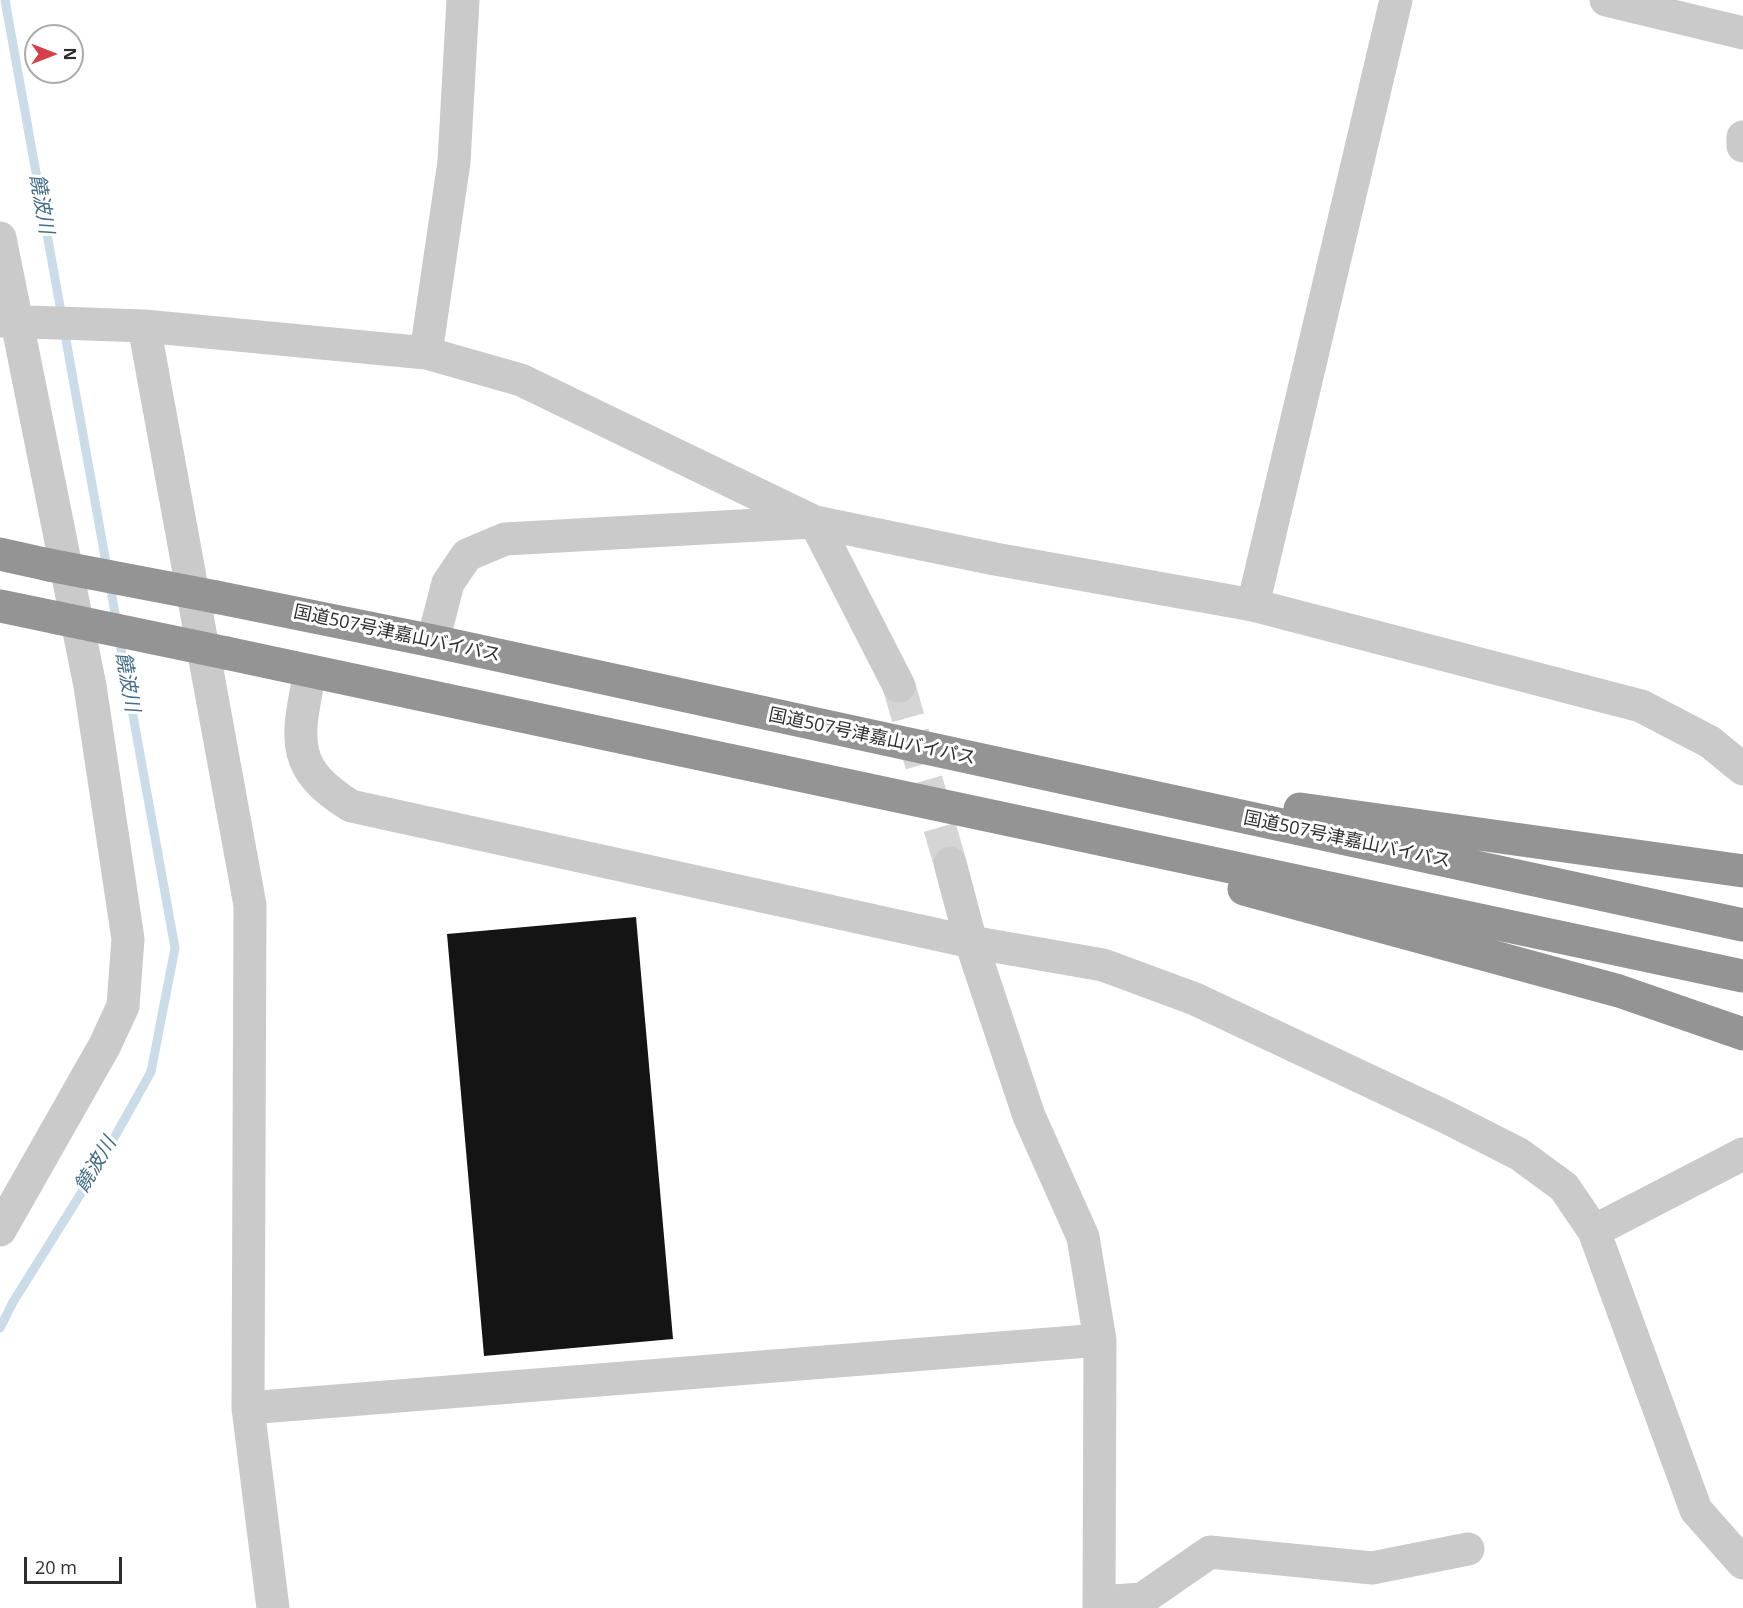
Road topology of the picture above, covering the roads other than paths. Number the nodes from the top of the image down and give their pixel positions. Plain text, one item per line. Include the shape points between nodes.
1 (463, 0) edge
2 (1396, 0) edge
3 (1606, 0) edge
4 (1743, 33) edge
5 (1743, 137) edge
6 (1743, 146) edge
7 (0, 238) edge
8 (9, 322) edge
9 (144, 326) junction
10 (426, 353) junction
11 (814, 522) junction
12 (0, 554) edge
13 (1253, 605) junction
14 (0, 606) edge
15 (433, 641) junction
16 (310, 671) junction
17 (899, 686) tunnel mouth
18 (996, 764) junction
19 (1743, 769) edge
20 (984, 813) junction
21 (950, 863) tunnel mouth
22 (1743, 872) edge
23 (1743, 925) edge
24 (970, 942) junction
25 (1743, 976) edge
26 (1743, 1034) edge
27 (1743, 1154) edge
28 (0, 1230) edge
29 (1594, 1231) junction
30 (1100, 1340) junction
31 (248, 1408) junction
32 (1468, 1549) dead end
33 (1743, 1563) edge
34 (1099, 1605) edge
35 (273, 1608) edge

1 - 10 street via 454,162
2 - 13 street
3 - 4 street
5 - 6 street
7 - 8 street
8 - 9 street
8 - 28 street via 90,687 128,939 123,1006 105,1046
9 - 10 street
9 - 31 street via 250,905
10 - 11 street via 521,380
11 - 13 street
11 - 15 street via 505,539 467,555 448,584
11 - 17 street
12 - 15 highway, 国道507号津嘉山バイパス, bridge
13 - 19 street via 1641,706 1710,742
14 - 16 highway, bridge
15 - 18 highway, 国道507号津嘉山バイパス
16 - 20 highway
16 - 24 street via 299,737 308,768 324,790 351,806
18 - 22 highway
18 - 23 highway, 国道507号津嘉山バイパス
20 - 25 highway
20 - 26 highway via 1334,915 1619,991
21 - 24 street
24 - 29 street via 1103,965 1195,999 1518,1154 1564,1187
24 - 30 street via 1029,1116 1083,1237
27 - 29 street
29 - 33 street via 1696,1510
30 - 31 street
30 - 34 street
31 - 35 street
32 - 34 street via 1372,1568 1210,1552 1142,1599

